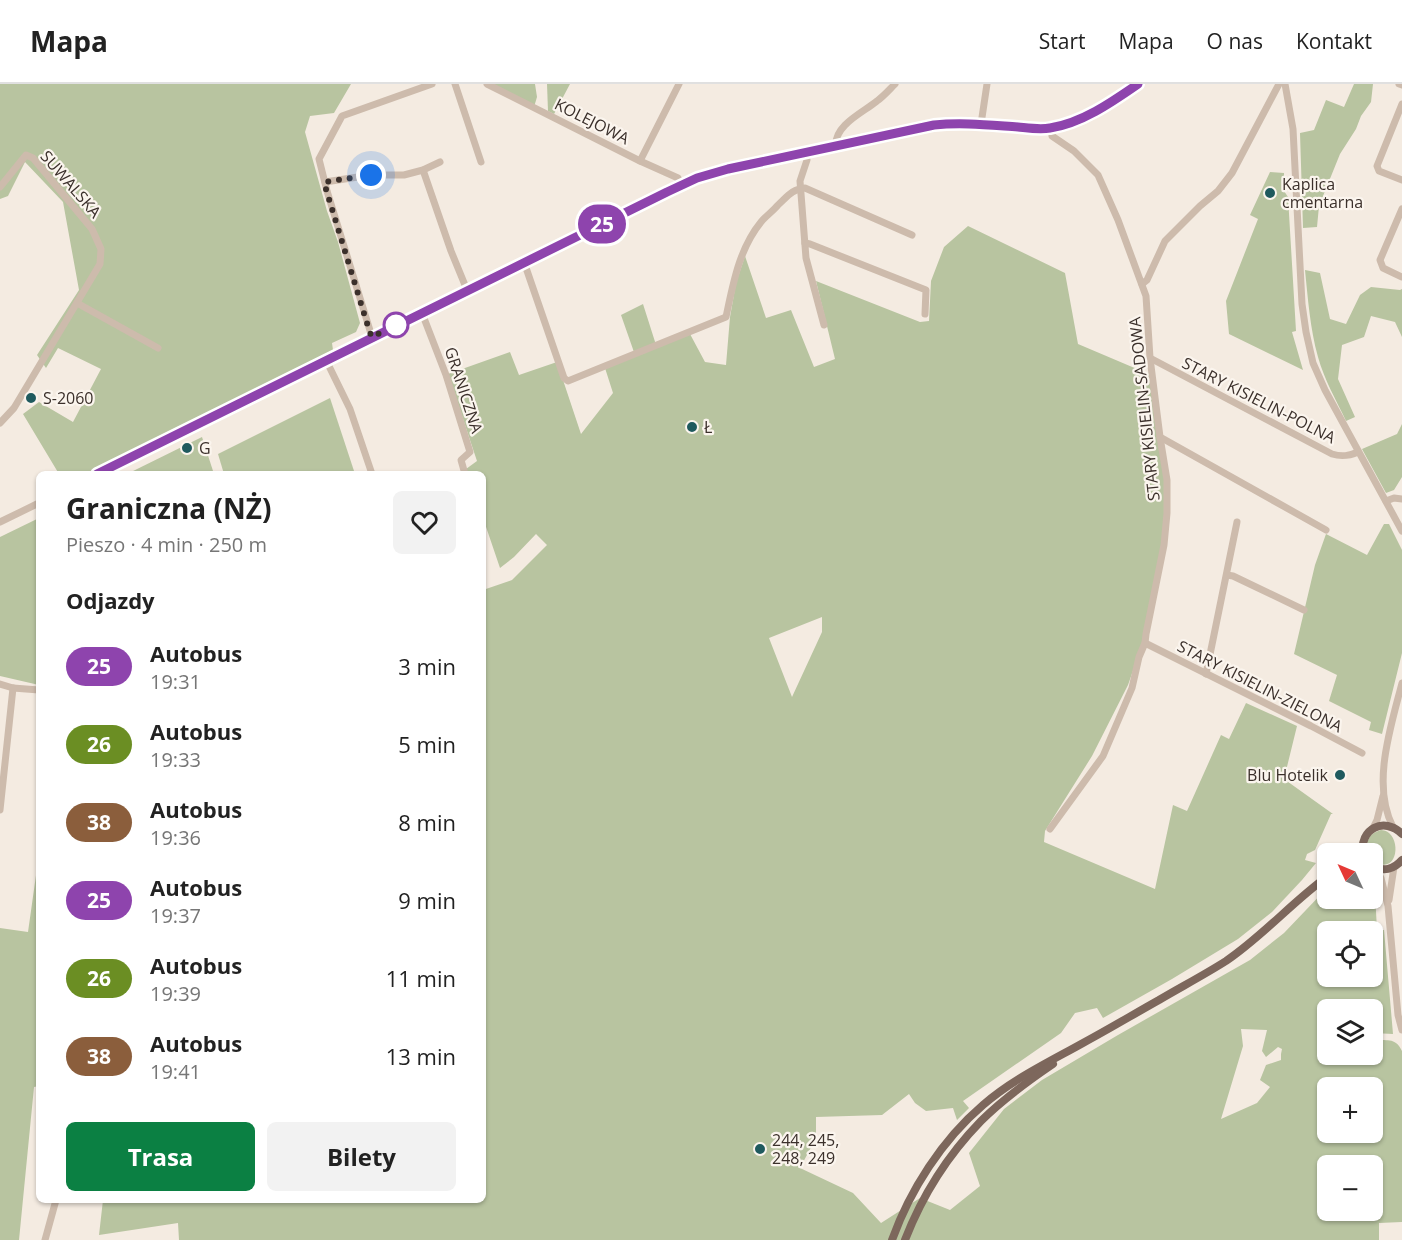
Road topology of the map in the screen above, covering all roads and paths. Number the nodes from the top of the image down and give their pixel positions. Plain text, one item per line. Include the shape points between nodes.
1 (432, 84) edge
2 (455, 84) edge
3 (487, 84) edge
4 (679, 84) edge
5 (895, 84) edge
6 (987, 84) edge
7 (1138, 84) edge
8 (1279, 84) edge
9 (1285, 84) edge
10 (1402, 105) edge
11 (981, 124) junction
12 (1051, 128) junction
13 (836, 146) junction
14 (806, 152) junction
15 (640, 160) junction
16 (440, 162) dead end
17 (481, 162) dead end
18 (423, 170) junction
19 (1402, 180) edge
20 (325, 182) junction
21 (681, 185) junction
22 (0, 187) edge
23 (800, 189) junction
24 (1402, 209) edge
25 (912, 235) dead end
26 (805, 243) junction
27 (524, 262) junction
28 (1402, 277) edge
29 (1142, 284) junction
30 (467, 290) junction
31 (77, 303) junction
32 (422, 313) junction
33 (925, 314) dead end
34 (824, 325) dead end
35 (372, 337) junction
36 (158, 348) dead end
37 (1150, 358) junction
38 (326, 360) junction
39 (0, 423) edge
40 (1160, 437) junction
41 (1358, 452) junction
42 (103, 471) edge
43 (371, 471) edge
44 (464, 471) edge
45 (1402, 499) edge
46 (1386, 501) junction
47 (36, 504) edge
48 (0, 522) edge
49 (1237, 522) dead end
50 (1326, 530) dead end
51 (1402, 531) edge
52 (1227, 575) junction
53 (1304, 610) dead end
54 (1146, 643) junction
55 (1206, 674) junction
56 (1402, 683) edge
57 (0, 684) edge
58 (13, 688) junction
59 (36, 690) edge
60 (1362, 753) dead end
61 (1384, 791) junction
62 (0, 810) edge
63 (1393, 827) junction
64 (1373, 828) junction
65 (1050, 829) dead end
66 (1402, 834) edge
67 (1363, 843) edge
68 (1402, 860) edge
69 (1394, 867) junction
70 (1383, 869) edge
71 (1317, 886) edge
72 (1383, 886) edge
73 (1388, 906) junction
74 (1402, 1030) edge
75 (1083, 1043) junction
76 (56, 1203) edge
77 (45, 1240) edge
78 (892, 1240) edge
79 (905, 1240) edge

1 - 20 street via 342,116 319,159
2 - 17 street
3 - 15 street, KOLEJOWA
4 - 15 street
5 - 13 street via 852,118 838,133
6 - 11 street
7 - 12 street via 1088,114
8 - 29 street via 1232,173 1165,241
9 - 41 street via 1293,129 1306,332 1313,363
10 - 19 street via 1377,166 1379,171
11 - 12 street
11 - 13 street via 934,125
12 - 29 street, STARY KISIELIN-SADOWA via 1052,136 1098,175
13 - 14 street
14 - 21 street
14 - 23 street
15 - 21 street, KOLEJOWA via 678,178
16 - 18 street
18 - 20 street
18 - 30 street
20 - 35 street
21 - 27 street
22 - 31 street, SUWALSKA via 26,155 33,158 93,229 101,249 100,264
23 - 25 street
23 - 26 street
23 - 27 street via 762,221 753,234 738,265 726,317 567,381
24 - 28 street via 1380,260 1383,268
26 - 33 street via 926,290
26 - 34 street
27 - 30 street
29 - 37 street, STARY KISIELIN-SADOWA
30 - 32 street
31 - 36 street
31 - 39 street, SUWALSKA via 14,408
32 - 35 street
32 - 44 street, GRANICZNA via 470,452 461,460
35 - 38 street
37 - 40 street, STARY KISIELIN-SADOWA
37 - 41 street, STARY KISIELIN-POLNA via 1332,454 1346,456
38 - 42 street
38 - 43 street via 350,409
40 - 50 street
40 - 54 street, STARY KISIELIN-SADOWA via 1167,480 1167,525
41 - 46 street
45 - 46 street
46 - 51 street
47 - 48 street
49 - 52 street
52 - 53 street
52 - 55 street
54 - 55 street, STARY KISIELIN-ZIELONA
54 - 65 street, STARY KISIELIN-SADOWA via 1132,688 1102,756
55 - 60 street, STARY KISIELIN-ZIELONA
56 - 61 street via 1386,755
57 - 58 street
58 - 59 street
58 - 62 street
61 - 63 street
61 - 64 street
63 - 64 main road
63 - 66 main road
64 - 67 main road
68 - 69 main road
69 - 70 main road
69 - 73 street
71 - 75 main road via 1227,960
72 - 73 street
73 - 74 street
75 - 78 main road via 1019,1078 969,1118 922,1178
75 - 79 main road via 981,1121 932,1184
76 - 77 street

